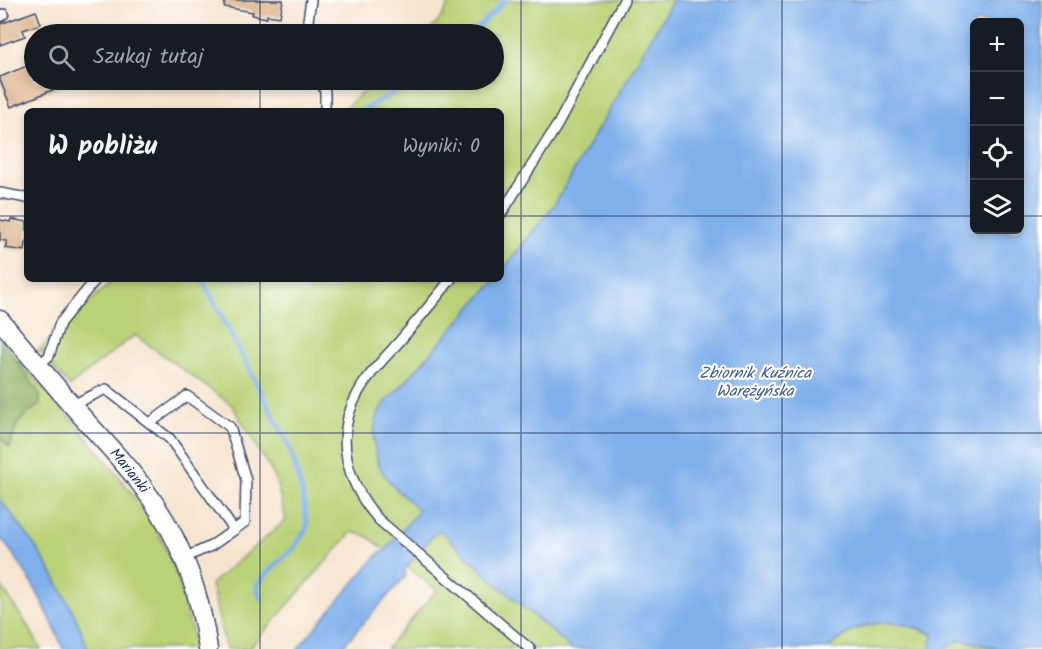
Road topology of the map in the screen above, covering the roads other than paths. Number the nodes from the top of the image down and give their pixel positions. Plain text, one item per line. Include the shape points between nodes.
1 (311, 0) edge
2 (624, 0) edge
3 (308, 24) edge
4 (324, 90) edge
5 (324, 108) edge
6 (0, 193) edge
7 (24, 197) edge
8 (504, 209) edge
9 (93, 282) edge
10 (448, 282) edge
11 (0, 320) edge
12 (38, 366) junction
13 (72, 405) junction
14 (150, 423) junction
15 (234, 530) junction
16 (184, 558) junction
17 (208, 649) edge
18 (530, 649) edge

1 - 3 lane
2 - 8 lane via 558,124
4 - 5 lane
6 - 7 lane
9 - 12 lane via 60,322 49,356
10 - 18 lane via 365,382 354,401 346,431 350,471 364,501 388,528
11 - 12 street, Marianki
12 - 13 street, Marianki
13 - 14 lane via 106,389
13 - 16 street, Marianki via 148,494
14 - 15 lane via 170,439
14 - 15 lane via 187,396 230,427 246,480 245,522
15 - 16 lane
16 - 17 street, Marianki via 199,603

